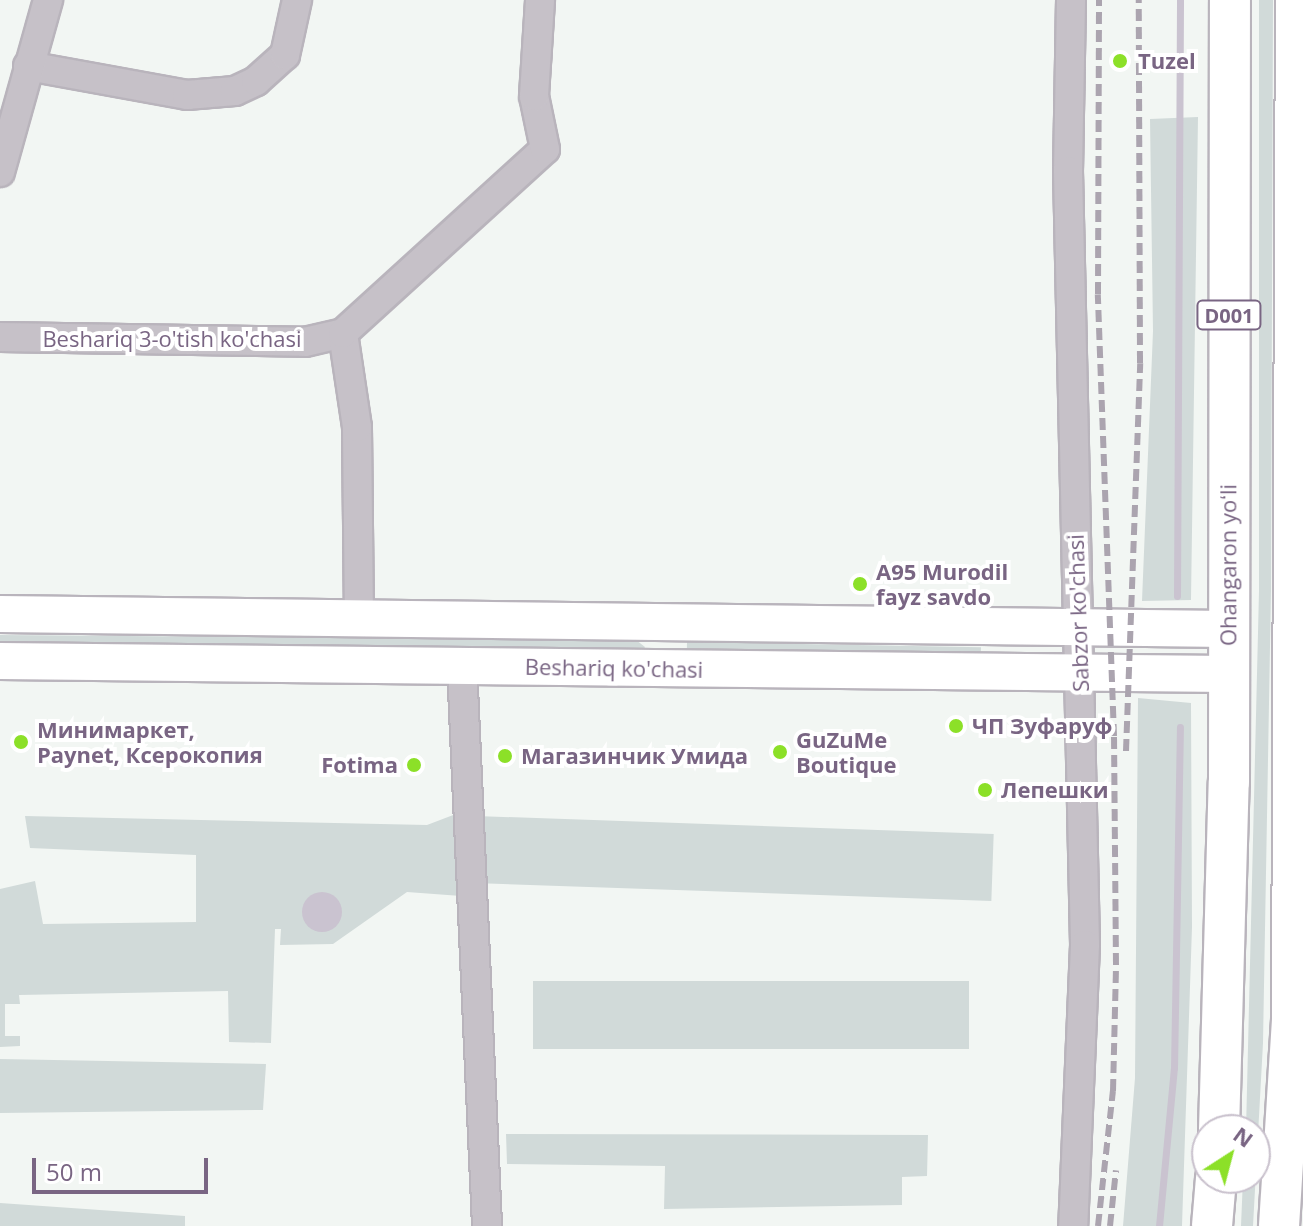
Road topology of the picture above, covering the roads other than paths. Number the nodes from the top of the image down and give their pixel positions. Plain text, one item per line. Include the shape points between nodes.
1 (48, 0) edge
2 (297, 0) edge
3 (540, 0) edge
4 (1071, 0) edge
5 (1230, 0) edge
6 (1296, 0) edge
7 (28, 66) junction
8 (0, 172) edge
9 (1300, 280) edge
10 (343, 333) junction
11 (0, 337) edge
12 (0, 614) edge
13 (359, 620) junction
14 (660, 623) junction
15 (1077, 628) junction
16 (1228, 629) junction
17 (0, 661) edge
18 (462, 666) junction
19 (662, 668) junction
20 (1080, 672) junction
21 (1229, 674) junction
22 (1299, 739) edge
23 (1220, 1114) edge
24 (1215, 1194) edge
25 (487, 1226) edge
26 (1073, 1226) edge
27 (1212, 1226) edge
28 (1279, 1226) edge

1 - 7 street
2 - 7 street via 285,55 256,81 235,91 187,95
3 - 10 street, Beshariq 3-o'tish ko'chasi via 534,96 545,149
4 - 15 street, Sabzor ko'chasi via 1068,171
5 - 16 highway, Ohangaron yoʻli / D001
6 - 9 highway
7 - 8 street
9 - 22 highway
10 - 11 street, Beshariq 3-o'tish ko'chasi via 305,342
10 - 13 street via 357,427
12 - 13 main road, Beshariq ko'chasi
13 - 14 main road, Beshariq ko'chasi
14 - 15 main road, Beshariq ko'chasi
14 - 19 main road
15 - 16 main road, Beshariq ko'chasi
15 - 20 street, Sabzor ko'chasi
16 - 21 highway, Ohangaron yoʻli / D001
17 - 18 main road, Beshariq ko'chasi
18 - 19 main road, Beshariq ko'chasi
18 - 25 street
19 - 20 main road, Beshariq ko'chasi
20 - 21 main road, Beshariq ko'chasi
20 - 26 street, Sabzor ko'chasi via 1085,945
21 - 23 highway, Ohangaron yoʻli / D001 via 1228,913
22 - 28 highway via 1292,1020
24 - 27 highway

